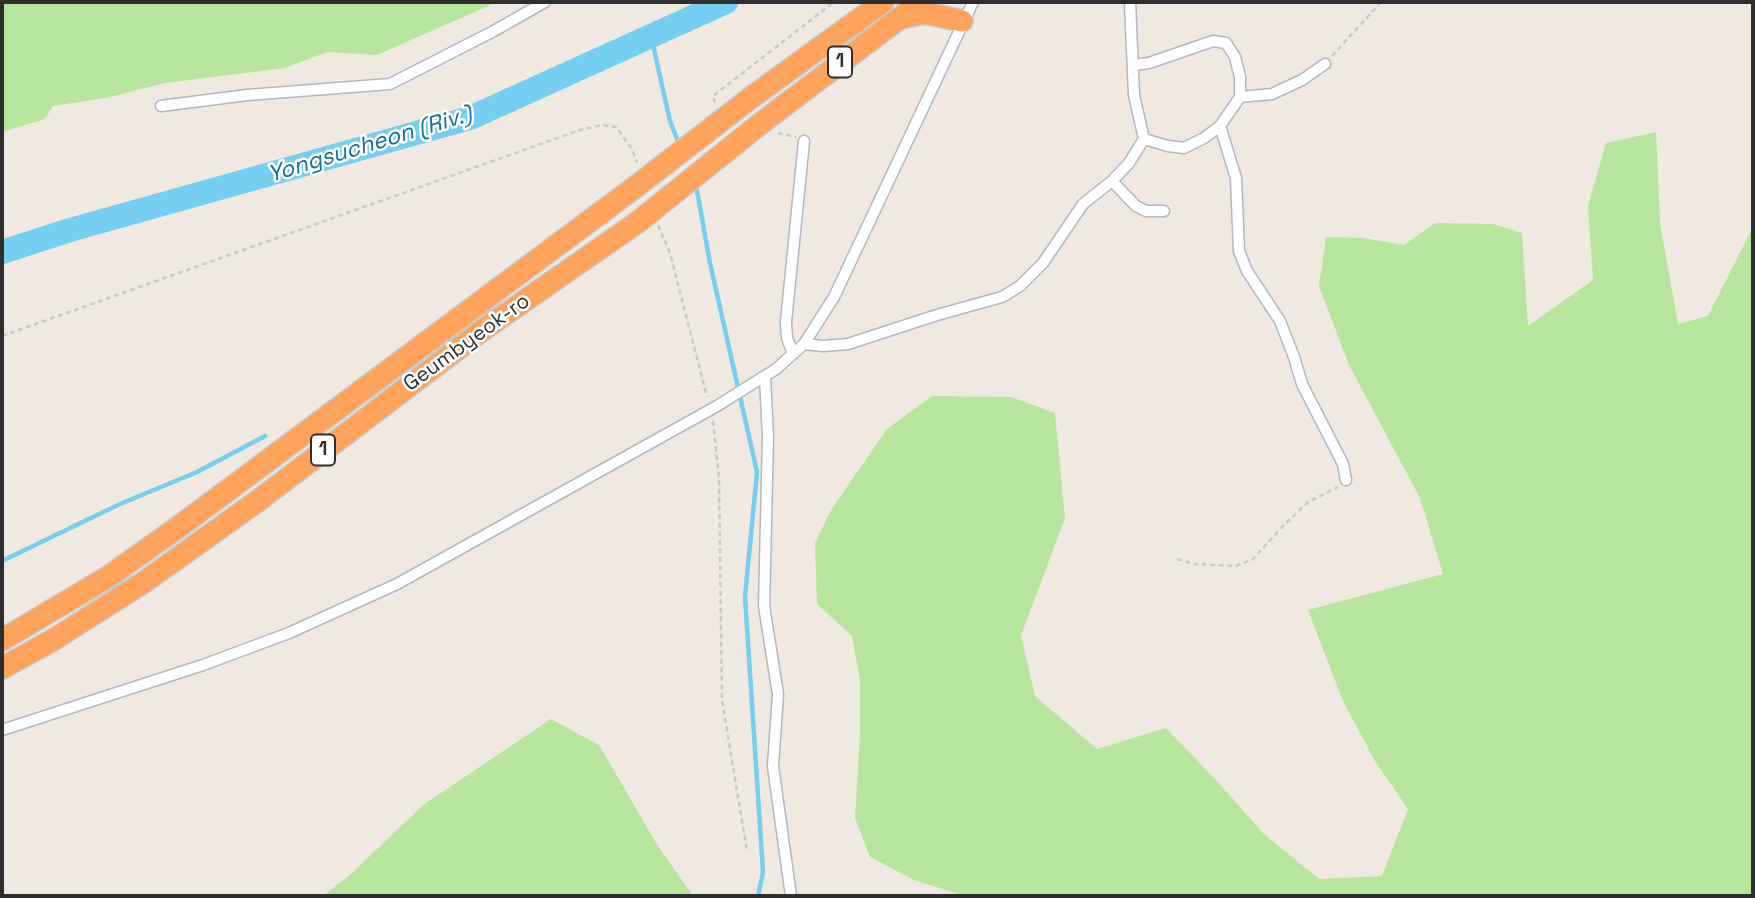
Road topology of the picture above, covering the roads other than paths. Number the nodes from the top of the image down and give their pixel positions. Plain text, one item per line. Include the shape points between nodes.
1 (545, 2) edge
2 (883, 2) edge
3 (921, 2) edge
4 (973, 2) edge
5 (1130, 2) edge
6 (896, 20) junction
7 (962, 21) junction
8 (1325, 64) road end
9 (1134, 65) junction
10 (1240, 97) junction
11 (161, 106) dead end
12 (1220, 126) junction
13 (1144, 139) junction
14 (804, 141) dead end
15 (1112, 181) junction
16 (1164, 211) dead end
17 (804, 344) junction
18 (793, 354) junction
19 (765, 377) junction
20 (1346, 480) road end
21 (2, 640) edge
22 (2, 668) edge
23 (2, 730) edge
24 (792, 896) edge

1 - 11 street via 390,83
2 - 21 highway, Geumbyeok-ro / 1, bridge via 180,526 108,577
3 - 6 highway, Geumbyeok-ro / 1
4 - 7 street
5 - 9 street
6 - 7 highway via 919,14
6 - 22 highway, Geumbyeok-ro / 1, bridge via 760,124 648,223 484,329 144,582
7 - 17 street via 834,297
8 - 10 street via 1272,94
9 - 10 street via 1213,41 1226,43 1235,57
9 - 13 street via 1134,95
10 - 12 street
12 - 13 street via 1184,148
12 - 20 street via 1236,178 1239,251 1280,321 1302,384 1343,464
13 - 15 street
14 - 18 street via 786,322
15 - 16 street via 1136,206
15 - 17 street via 1083,204 1043,263 1002,297 848,344
17 - 18 street
18 - 19 street
19 - 23 street via 397,584 203,665
19 - 24 street via 764,606 778,694 773,766

